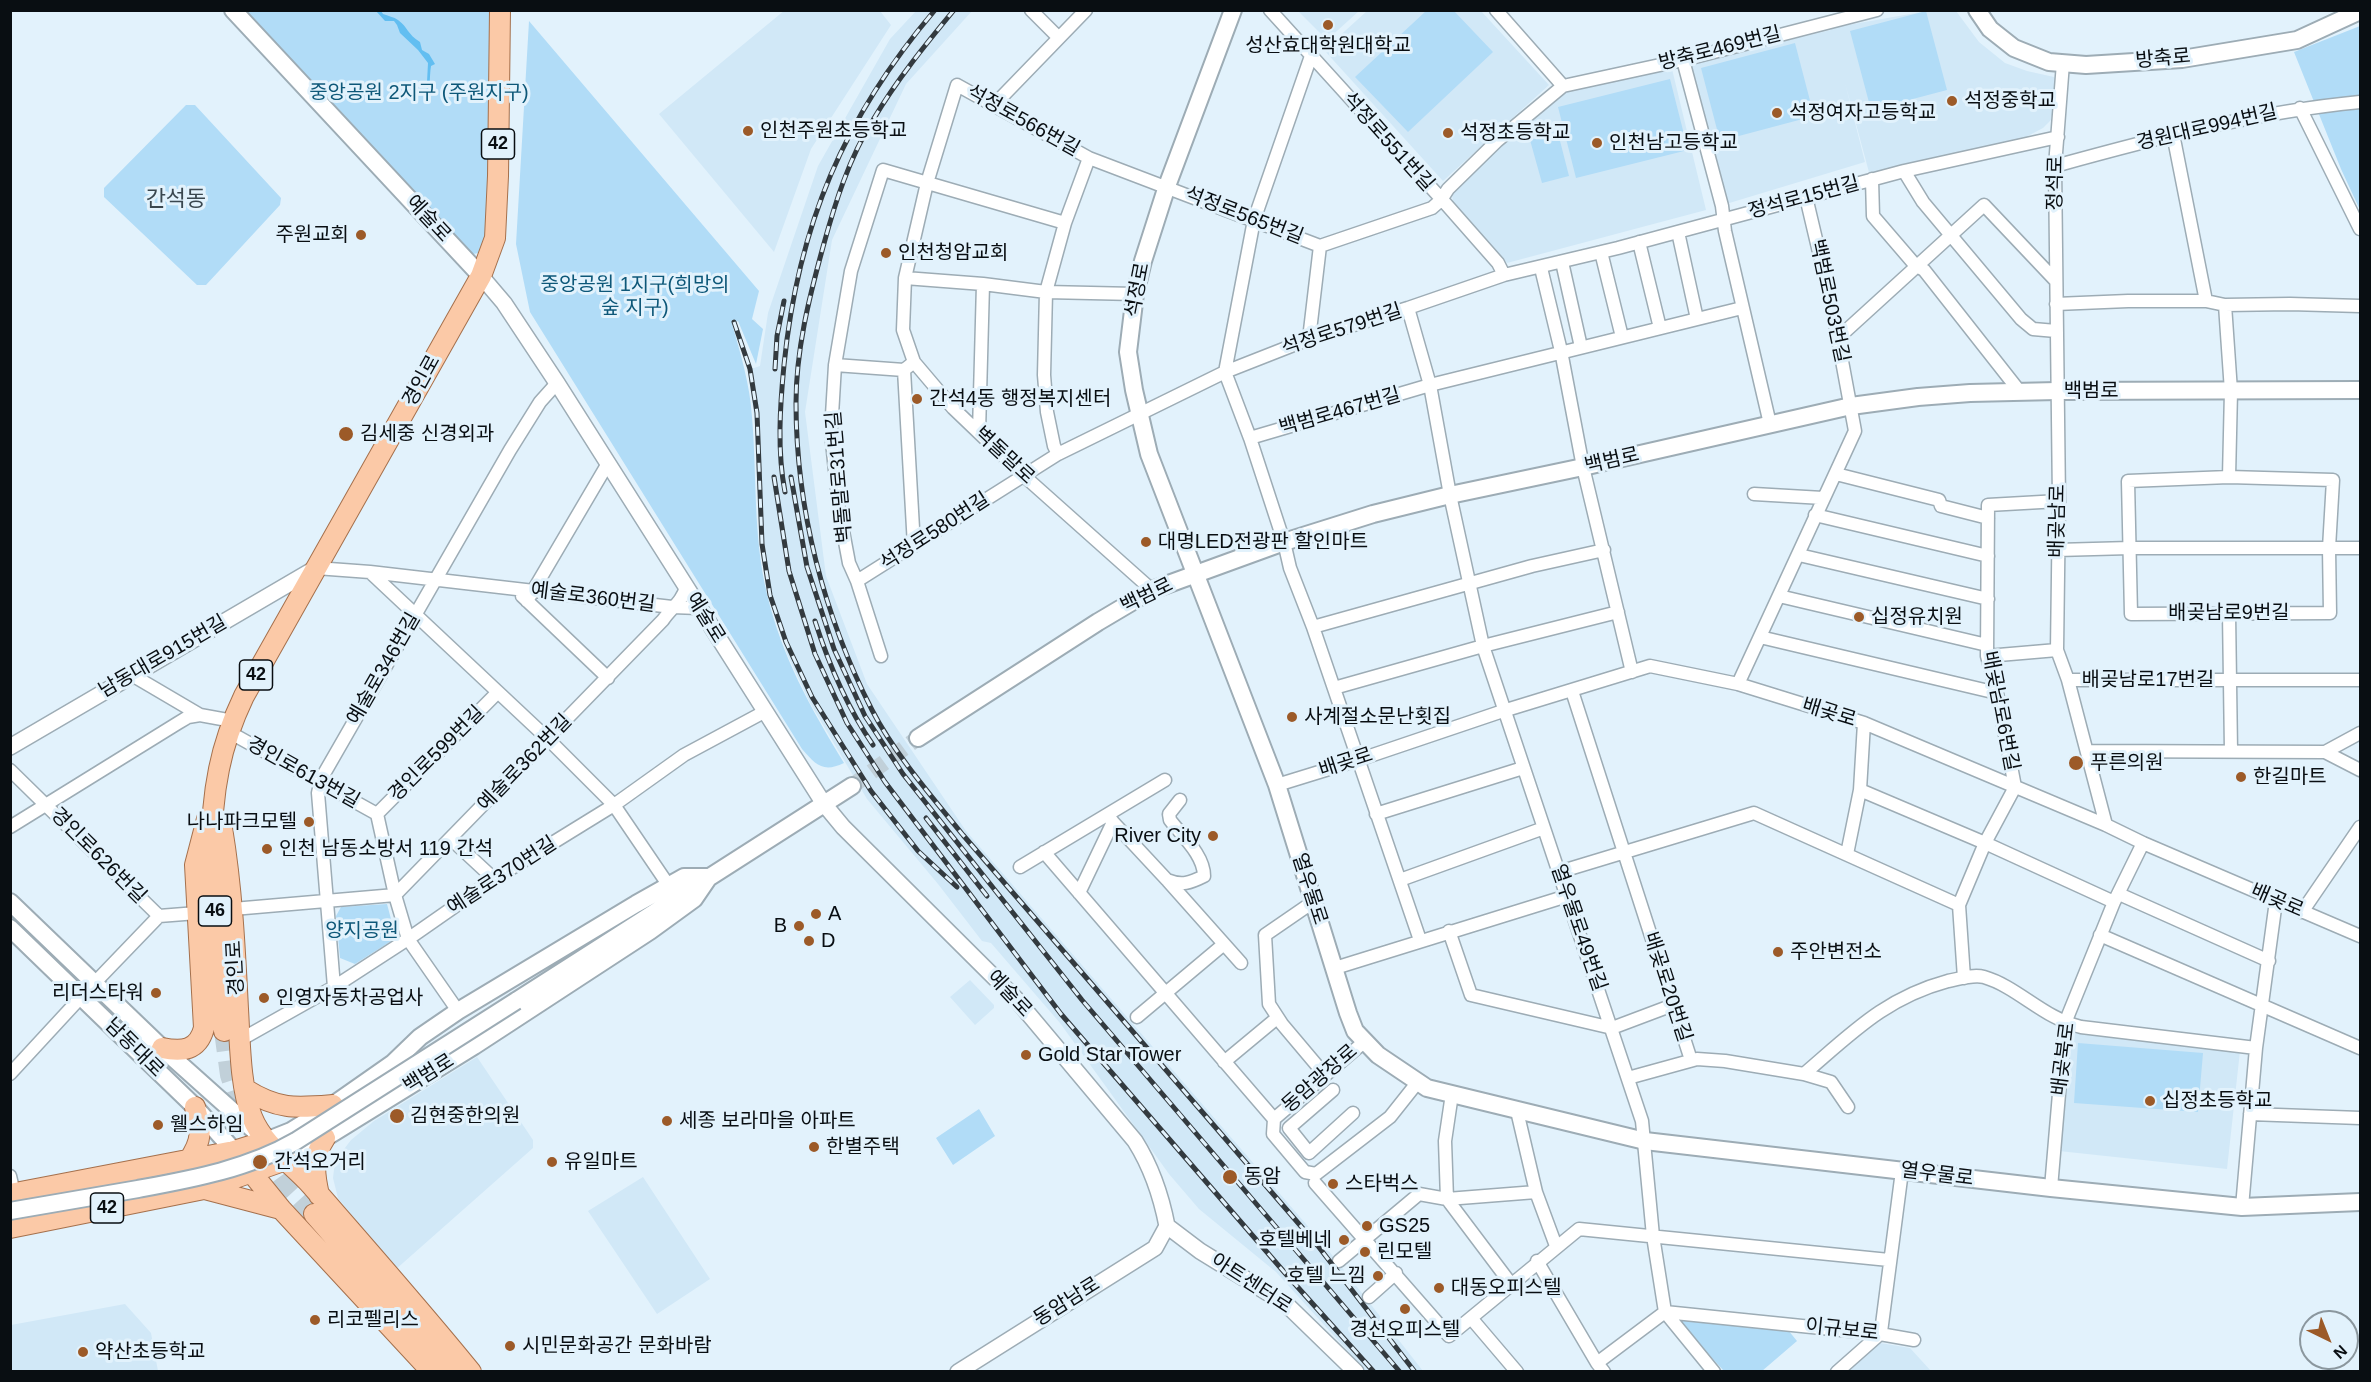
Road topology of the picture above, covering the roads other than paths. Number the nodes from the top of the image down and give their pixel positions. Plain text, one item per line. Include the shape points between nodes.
1 (233, 10) edge
2 (500, 10) edge
3 (1031, 10) edge
4 (1086, 10) edge
5 (1233, 10) edge
6 (1270, 10) edge
7 (1496, 10) edge
8 (1877, 10) edge
9 (1977, 10) edge
10 (2361, 11) edge
11 (1059, 38) junction
12 (1311, 56) junction
13 (1683, 60) junction
14 (2063, 63) junction
15 (957, 85) joint
16 (1563, 86) junction
17 (2361, 102) edge
18 (994, 105) junction
19 (2300, 108) junction
20 (2173, 134) junction
21 (2058, 137) junction
22 (1089, 158) junction
23 (2055, 166) junction
24 (1904, 171) junction
25 (1872, 179) junction
26 (927, 183) junction
27 (1167, 186) junction
28 (1806, 197) junction
29 (1441, 200) junction
30 (1254, 220) junction
31 (1723, 220) junction
32 (1065, 223) junction
33 (2361, 229) edge
34 (1678, 232) junction
35 (1950, 235) junction
36 (1639, 242) junction
37 (1320, 246) junction
38 (1600, 252) junction
39 (1551, 265) junction
40 (1916, 266) junction
41 (1504, 275) junction
42 (481, 276) junction
43 (905, 278) junction
44 (2055, 280) junction
45 (983, 284) junction
46 (1046, 292) junction
47 (1135, 294) junction
48 (2206, 302) junction
49 (2056, 304) junction
50 (2225, 305) junction
51 (2361, 306) edge
52 (1408, 308) junction
53 (1742, 308) junction
54 (1697, 319) junction
55 (1660, 328) junction
56 (2056, 331) junction
57 (1622, 337) junction
58 (1838, 338) junction
59 (1309, 339) junction
60 (1581, 346) junction
61 (1560, 351) junction
62 (835, 365) junction
63 (909, 366) junction
64 (1225, 372) junction
65 (557, 383) junction
66 (1430, 385) junction
67 (2361, 390) edge
68 (2057, 391) junction
69 (2231, 391) junction
70 (2020, 393) junction
71 (1851, 406) junction
72 (1139, 413) junction
73 (1770, 424) junction
74 (979, 432) junction
75 (1250, 438) junction
76 (1058, 454) junction
77 (607, 465) junction
78 (1583, 467) junction
79 (1836, 474) junction
80 (1023, 475) junction
81 (2229, 477) junction
82 (1754, 494) dead end
83 (1450, 495) junction
84 (1823, 498) junction
85 (2059, 501) junction
86 (1815, 515) junction
87 (1988, 518) junction
88 (1284, 542) junction
89 (914, 546) junction
90 (2130, 548) junction
91 (2329, 548) junction
92 (2361, 548) edge
93 (1604, 550) junction
94 (2057, 550) junction
95 (1799, 555) junction
96 (1988, 556) junction
97 (316, 568) junction
98 (370, 572) junction
99 (1197, 574) junction
100 (435, 580) junction
101 (857, 581) junction
102 (1469, 584) junction
103 (686, 587) junction
104 (1152, 590) junction
105 (530, 596) junction
106 (1779, 596) junction
107 (1988, 599) junction
108 (672, 607) junction
109 (699, 608) junction
110 (1618, 612) junction
111 (2229, 613) junction
112 (415, 615) junction
113 (1313, 627) junction
114 (1760, 637) junction
115 (1483, 646) junction
116 (1987, 650) junction
117 (2057, 650) junction
118 (881, 656) dead end
119 (1632, 672) junction
120 (132, 675) junction
121 (608, 678) junction
122 (2068, 680) junction
123 (2229, 680) junction
124 (2361, 680) edge
125 (1738, 684) junction
126 (1334, 688) junction
127 (1572, 691) junction
128 (497, 693) junction
129 (1997, 693) junction
130 (1503, 711) junction
131 (764, 712) junction
132 (200, 716) junction
133 (1864, 723) junction
134 (231, 726) junction
135 (2361, 733) edge
136 (918, 738) tunnel mouth
137 (548, 740) junction
138 (10, 747) edge
139 (2087, 751) junction
140 (2231, 751) junction
141 (2325, 752) junction
142 (1358, 760) junction
143 (1523, 768) junction
144 (10, 770) edge
145 (2361, 770) edge
146 (1165, 780) dead end
147 (320, 784) junction
148 (1277, 785) junction
149 (852, 786) tunnel mouth
150 (2015, 787) junction
151 (216, 790) junction
152 (1860, 790) junction
153 (1180, 800) dead end
154 (824, 804) junction
155 (47, 805) junction
156 (614, 805) junction
157 (376, 814) junction
158 (1376, 814) junction
159 (1111, 818) junction
160 (2106, 825) junction
161 (10, 827) edge
162 (2361, 827) edge
163 (1544, 828) junction
164 (451, 839) junction
165 (1985, 843) junction
166 (2143, 843) junction
167 (1624, 851) junction
168 (1044, 852) junction
169 (1847, 854) junction
170 (1020, 867) dead end
171 (1559, 872) junction
172 (709, 877) junction
173 (494, 879) junction
174 (1167, 880) junction
175 (1400, 880) junction
176 (669, 886) junction
177 (1079, 893) junction
178 (395, 895) junction
179 (1568, 896) junction
180 (2116, 898) junction
181 (327, 901) junction
182 (2276, 901) junction
183 (10, 902) edge
184 (1313, 902) junction
185 (1959, 905) junction
186 (232, 909) junction
187 (2302, 912) junction
188 (197, 913) junction
189 (159, 916) junction
190 (10, 928) edge
191 (1449, 931) junction
192 (2100, 935) junction
193 (2361, 936) edge
194 (408, 939) junction
195 (1420, 940) junction
196 (1224, 944) junction
197 (2269, 961) junction
198 (1241, 963) dead end
199 (1335, 968) junction
200 (1964, 978) junction
201 (94, 982) junction
202 (334, 987) junction
203 (1165, 993) junction
204 (82, 996) junction
205 (2262, 1004) junction
206 (1673, 1005) junction
207 (458, 1011) junction
208 (1137, 1017) dead end
209 (1277, 1018) junction
210 (2065, 1023) junction
211 (204, 1028) junction
212 (1611, 1029) junction
213 (235, 1033) junction
214 (1364, 1042) junction
215 (162, 1048) junction
216 (2256, 1048) junction
217 (2361, 1048) edge
218 (1691, 1060) junction
219 (1224, 1062) junction
220 (11, 1070) edge
221 (1804, 1074) junction
222 (1325, 1075) junction
223 (1628, 1078) junction
224 (1417, 1083) junction
225 (1311, 1087) junction
226 (245, 1089) junction
227 (1333, 1090) dead end
228 (1452, 1094) junction
229 (333, 1105) junction
230 (195, 1107) junction
231 (1848, 1107) dead end
232 (1311, 1109) junction
233 (1517, 1112) junction
234 (1353, 1113) dead end
235 (2250, 1113) junction
236 (2361, 1118) edge
237 (1274, 1119) junction
238 (326, 1138) junction
239 (266, 1141) junction
240 (1645, 1141) junction
241 (1313, 1150) junction
242 (234, 1151) junction
243 (189, 1160) junction
244 (286, 1160) junction
245 (1326, 1165) junction
246 (1902, 1171) junction
247 (253, 1173) junction
248 (1315, 1183) dead end
249 (2051, 1188) junction
250 (204, 1189) junction
251 (1536, 1192) junction
252 (11, 1194) edge
253 (1447, 1199) junction
254 (2361, 1202) edge
255 (319, 1203) junction
256 (271, 1207) junction
257 (2241, 1207) junction
258 (1167, 1226) junction
259 (10, 1228) edge
260 (299, 1228) junction
261 (1653, 1236) junction
262 (1366, 1239) junction
263 (1556, 1246) junction
264 (1889, 1260) junction
265 (1339, 1261) dead end
266 (1538, 1261) junction
267 (1396, 1273) junction
268 (1511, 1284) junction
269 (1369, 1297) dead end
270 (1665, 1312) junction
271 (1471, 1318) junction
272 (1880, 1333) junction
273 (1914, 1340) dead end
274 (1600, 1367) edge
275 (432, 1371) edge
276 (452, 1371) edge
277 (471, 1371) edge
278 (958, 1371) edge
279 (1356, 1371) edge
280 (1517, 1371) edge
281 (1714, 1371) edge
282 (1837, 1371) edge

1 - 42 main road, 예술로
2 - 42 main road, 경인로 / 42 via 495,237
3 - 11 street
4 - 11 street
5 - 27 main road, 석정로
6 - 12 street, 석정로551번길
7 - 16 street
8 - 13 street, 방축로469번길
9 - 14 main road, 방축로 via 1990,29 2014,48 2049,62
10 - 14 main road, 방축로 via 2297,40 2182,59
11 - 18 street
12 - 29 street, 석정로551번길
12 - 30 street
13 - 16 street, 방축로469번길
13 - 31 street
14 - 21 street, 정석로
15 - 18 street, 석정로566번길
15 - 26 street, 벽돌말로
16 - 29 street via 1497,141
17 - 19 street, 경원대로994번길
18 - 22 street, 석정로566번길
19 - 20 street, 경원대로994번길
19 - 33 street
20 - 23 street, 경원대로994번길
20 - 48 street
21 - 23 street, 정석로
21 - 24 street, 정석로15번길
22 - 27 street, 석정로566번길
22 - 32 street, 석정로566번길
23 - 44 street, 정석로
24 - 25 street, 정석로15번길
24 - 35 street
25 - 28 street, 정석로15번길
25 - 40 street via 1873,216
26 - 32 street
26 - 43 street, 벽돌말로
26 - 62 street, 벽돌말로31번길 via 883,170 851,271
27 - 30 street, 석정로565번길
27 - 47 main road, 석정로
28 - 31 street, 정석로15번길
28 - 58 street, 백범로503번길
29 - 37 street, 석정로565번길 via 1432,208
29 - 41 street, 석정로551번길 via 1498,263
30 - 37 street, 석정로565번길
30 - 64 street
31 - 34 street, 정석로15번길
31 - 53 street
32 - 46 street, 석정로566번길
34 - 36 street, 정석로15번길
34 - 54 street
35 - 40 street
35 - 44 street via 1984,205
35 - 56 street via 2033,329
36 - 38 street, 정석로15번길
36 - 55 street
37 - 59 street, 석정로565번길
38 - 39 street, 정석로15번길
38 - 57 street
39 - 41 street, 석정로579번길
39 - 60 street
39 - 61 street
40 - 58 street
40 - 70 street via 1924,270
41 - 52 street, 석정로579번길
42 - 65 street, 예술로 via 504,303
42 - 97 main road, 경인로 / 42
43 - 45 street
43 - 63 street, 벽돌말로 via 903,330
44 - 49 street, 정석로
45 - 46 street
45 - 74 street
46 - 47 street
46 - 76 street, 석정로566번길 via 1044,375 1047,412
47 - 72 main road, 석정로 via 1128,352
48 - 49 street
48 - 50 street
49 - 56 street, 정석로
50 - 51 street
50 - 69 street
52 - 59 street, 석정로579번길
52 - 66 street, 열우물로49번길
53 - 54 street, 백범로467번길
53 - 73 street
54 - 55 street, 백범로467번길
55 - 57 street, 백범로467번길
56 - 68 street, 정석로
57 - 60 street, 백범로467번길
58 - 71 street, 백범로503번길
59 - 64 street, 석정로579번길
60 - 61 street, 백범로467번길
61 - 66 street, 백범로467번길
61 - 78 street
62 - 63 street
62 - 101 street, 벽돌말로31번길 via 831,432 839,510 849,563
63 - 74 street, 벽돌말로
63 - 89 street
64 - 72 street, 석정로579번길
64 - 75 street
65 - 77 street, 예술로
65 - 100 street, 예술로346번길 via 540,402 510,450
66 - 75 street, 백범로467번길
66 - 83 street, 열우물로49번길
67 - 69 main road, 백범로
68 - 69 main road, 백범로
68 - 70 main road, 백범로
68 - 85 street, 배곶남로
69 - 81 street
70 - 71 main road, 백범로 via 1970,393
71 - 73 main road, 백범로
71 - 79 street, 백범로503번길 via 1855,431
72 - 76 street, 석정로580번길
72 - 99 main road, 석정로 via 1149,454
73 - 78 main road, 백범로
74 - 80 street, 벽돌말로
75 - 88 street
76 - 80 street, 석정로580번길
77 - 103 street, 예술로
77 - 105 street
78 - 83 main road, 백범로
78 - 93 street
79 - 84 street, 백범로503번길
79 - 87 street via 1939,500 1941,506
80 - 89 street, 석정로580번길
80 - 104 street, 벽돌말로
81 - 90 street via 2128,481
81 - 91 street via 2333,480
82 - 84 street
83 - 88 main road, 백범로
83 - 102 street, 열우물로49번길
84 - 86 street, 백범로503번길
85 - 87 street via 1988,505
85 - 94 street, 배곶남로
86 - 95 street, 백범로503번길
86 - 96 street
87 - 96 street, 배곶남로6번길
88 - 99 main road, 백범로
88 - 113 street
89 - 101 street, 석정로580번길
90 - 91 street
90 - 94 street
90 - 111 street, 배곶남로9번길 via 2131,614
91 - 92 street
91 - 111 street, 배곶남로9번길 via 2330,613
93 - 102 street
93 - 110 street
94 - 117 street, 배곶남로
95 - 106 street, 백범로503번길
95 - 107 street
96 - 107 street, 배곶남로6번길
97 - 98 street
97 - 120 street, 남동대로915번길
97 - 134 main road, 경인로 / 42
98 - 100 street, 예술로360번길
98 - 112 street, 경인로599번길
99 - 104 main road, 백범로
99 - 148 main road, 열우물로
100 - 105 street, 예술로360번길 via 514,589
100 - 112 street, 예술로346번길
101 - 118 street, 벽돌말로31번길
102 - 113 street
102 - 115 street, 열우물로49번길
103 - 108 street, 예술로362번길 via 683,597
103 - 109 street, 예술로
104 - 136 main road, 백범로
105 - 108 street, 예술로360번길
105 - 121 street, 예술로360번길
106 - 114 street, 백범로503번길
106 - 116 street
107 - 116 street, 배곶남로6번길
108 - 109 street, 예술로360번길
108 - 121 street, 예술로362번길
109 - 131 street, 예술로
110 - 115 street
110 - 119 street
111 - 123 street, 배곶남로17번길
112 - 128 street, 경인로599번길
112 - 147 street, 예술로346번길
113 - 126 street
114 - 125 street, 백범로503번길
114 - 129 street
115 - 126 street
115 - 130 street, 열우물로49번길
116 - 117 street
116 - 129 street, 배곶남로6번길
117 - 122 street, 배곶남로
119 - 125 street, 배곶로 via 1650,666
119 - 127 street, 배곶로
120 - 132 street
120 - 138 street, 남동대로915번길
121 - 137 street, 예술로362번길
122 - 123 street, 배곶남로17번길
122 - 139 street, 배곶남로
123 - 124 street, 배곶남로17번길
123 - 140 street
125 - 133 street, 배곶로
126 - 142 street
127 - 130 street, 배곶로
127 - 167 street, 배곶로20번길
128 - 137 street, 경인로599번길
128 - 157 street, 경인로599번길
129 - 150 street, 배곶남로6번길
130 - 142 street, 배곶로
130 - 143 street, 열우물로49번길
131 - 154 street, 예술로
131 - 156 street, 예술로370번길 via 684,755
132 - 134 street
132 - 155 street via 188,717
133 - 150 street, 배곶로
133 - 152 street
134 - 147 street, 경인로613번길
134 - 151 main road, 경인로 / 42
135 - 141 street
137 - 156 street, 경인로599번길
137 - 164 street, 예술로362번길
139 - 140 street
139 - 160 street, 배곶남로
140 - 141 street
141 - 145 street
142 - 148 street, 배곶로
142 - 158 street
143 - 158 street
143 - 163 street, 열우물로49번길
144 - 155 street, 경인로626번길
146 - 159 street
147 - 157 street, 경인로613번길
147 - 181 street, 예술로346번길
148 - 184 main road, 열우물로
149 - 154 main road, 백범로
150 - 160 street, 배곶로
150 - 165 street
151 - 186 main road, 경인로 / 42
151 - 188 main road, 경인로 / 42 via 195,865
151 - 213 main road, 경인로 / 46 via 213,886
152 - 165 street
152 - 169 street
153 - 174 street via 1169,814 1170,820 1199,857 1204,876 1178,885
154 - 172 main road, 백범로
154 - 258 street, 예술로 via 1016,999 1135,1141 1155,1179
155 - 161 street
155 - 189 street, 경인로626번길
156 - 173 street, 예술로370번길
156 - 176 street, 경인로599번길
157 - 178 street, 경인로613번길
158 - 175 street
159 - 168 street
159 - 174 street
159 - 177 street
160 - 166 street, 배곶로
162 - 187 street
163 - 171 street, 열우물로49번길
163 - 175 street
164 - 173 street
164 - 178 street, 예술로362번길
165 - 180 street
165 - 185 street
166 - 180 street, 배곶북로
166 - 182 street, 배곶로
167 - 169 street via 1754,813
167 - 171 street
167 - 206 street, 배곶로20번길
168 - 170 street
168 - 177 street
169 - 185 street
171 - 179 street, 열우물로49번길
172 - 176 main road, 백범로 via 684,877
172 - 238 main road, 백범로 via 680,911
172 - 252 main road, 백범로, bridge via 272,1154 188,1179
173 - 194 street, 예술로370번길
174 - 196 street
175 - 195 street
176 - 207 main road, 백범로
177 - 203 street
178 - 181 street
178 - 194 street, 경인로613번길
179 - 191 street
179 - 212 street, 열우물로49번길
180 - 192 street, 배곶북로
180 - 197 street
181 - 186 street
181 - 202 street, 예술로346번길
182 - 187 street, 배곶로
182 - 197 street
183 - 201 main road
184 - 199 main road, 열우물로
184 - 209 street via 1264,935 1269,1004
185 - 200 street
186 - 213 main road, 경인로 / 42
187 - 193 street, 배곶로
188 - 189 street, 경인로626번길
188 - 211 main road, 경인로 / 42
189 - 201 street
190 - 204 main road, 남동대로
191 - 195 street
191 - 212 street, 열우물로49번길 via 1471,995
192 - 205 street
192 - 210 street, 배곶북로
194 - 202 street, 예술로370번길
194 - 207 street, 경인로613번길
195 - 199 street
196 - 198 street
196 - 203 street
197 - 205 street
199 - 214 main road, 열우물로 via 1355,1031
200 - 210 street via 1982,976 1996,982
200 - 221 street via 1921,988 1891,1004
201 - 204 street
201 - 215 main road
202 - 213 street, 예술로370번길
203 - 208 street
203 - 219 street
204 - 220 street
204 - 230 main road, 남동대로
205 - 216 street
205 - 217 street
206 - 212 street
206 - 218 street, 배곶로20번길
207 - 229 main road, 백범로
209 - 219 street
209 - 222 street
210 - 216 street
210 - 249 street, 배곶북로
211 - 213 main road via 216,1039 226,1039
211 - 215 main road via 202,1038 185,1050
212 - 223 street, 열우물로49번길
213 - 226 main road, 경인로 / 42
214 - 222 street, 동암광장로
214 - 224 main road, 열우물로
215 - 239 main road
216 - 235 street
218 - 221 street, 배곶로20번길 via 1725,1061
218 - 223 street
219 - 237 street
221 - 231 street, 배곶로20번길 via 1832,1082
222 - 225 street, 동암광장로
223 - 240 street, 열우물로49번길
224 - 228 main road, 열우물로
224 - 245 street via 1390,1117
225 - 232 street
225 - 237 street, 동암광장로
226 - 229 main road via 282,1106
226 - 239 main road, 경인로 / 42 via 251,1116
227 - 232 street
228 - 233 main road, 열우물로
228 - 253 street via 1445,1141
229 - 239 main road, 백범로 via 291,1131
230 - 242 main road, 남동대로
230 - 243 main road via 201,1135
232 - 241 street via 1288,1128 1309,1153
233 - 240 main road, 열우물로
233 - 251 street
234 - 241 street
235 - 236 street
235 - 257 street
237 - 245 street, 동암광장로 via 1273,1134 1305,1172 1316,1174
238 - 244 main road, 백범로
238 - 255 main road via 314,1164
239 - 242 main road, 백범로 / 42
239 - 244 main road, 경인로
240 - 246 main road, 열우물로
240 - 261 street, 열우물로49번길
241 - 245 street
242 - 243 main road, 백범로 / 42
242 - 247 main road, 남동대로
243 - 252 main road, 백범로 / 42
244 - 247 main road, 백범로 / 42
244 - 255 main road, 경인로
246 - 249 main road, 열우물로
246 - 264 street, 이규보로
247 - 250 main road, 백범로 / 42
247 - 256 main road, 남동대로
248 - 262 street
249 - 257 main road, 열우물로
250 - 256 main road
250 - 259 main road, 백범로 / 42
251 - 253 street
251 - 263 street
253 - 262 street via 1419,1194
253 - 268 street
254 - 257 main road, 열우물로
255 - 260 main road via 309,1202 302,1208 297,1221
255 - 276 main road
255 - 277 main road via 393,1278
256 - 260 main road, 남동대로
258 - 278 street, 동암남로 via 1155,1248
258 - 279 street, 아트센터로 via 1286,1304
260 - 275 main road, 남동대로
261 - 263 street via 1579,1229
261 - 264 street
261 - 270 street, 열우물로49번길
262 - 265 street
262 - 267 street
263 - 266 street
264 - 272 street, 이규보로
266 - 268 street
266 - 274 street
267 - 269 street
267 - 271 street via 1449,1336
268 - 271 street
270 - 272 street, 이규보로
270 - 274 street
270 - 281 street
271 - 280 street
272 - 273 street, 이규보로
272 - 282 street

